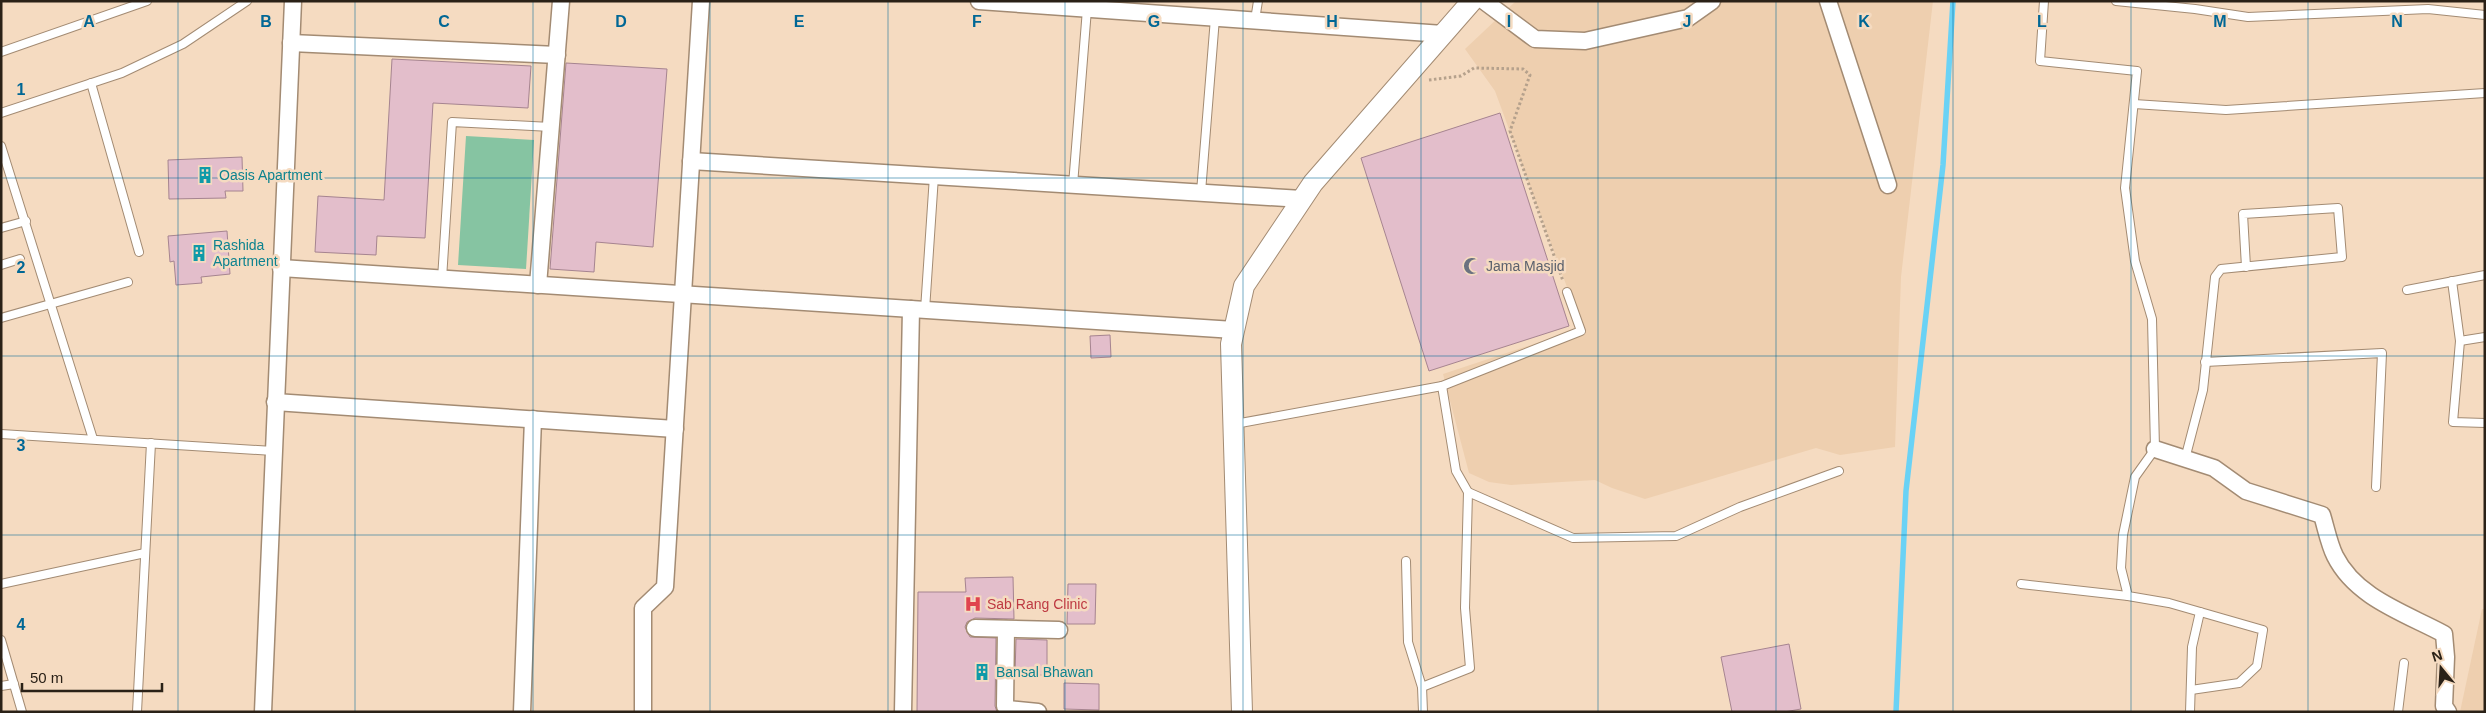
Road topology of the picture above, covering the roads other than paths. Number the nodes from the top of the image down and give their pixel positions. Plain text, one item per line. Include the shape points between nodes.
1 (146, 1) edge
2 (247, 1) edge
3 (293, 1) edge
4 (561, 1) edge
5 (700, 1) edge
6 (980, 1) edge
7 (1258, 1) edge
8 (1472, 1) edge
9 (1484, 1) edge
10 (1712, 1) edge
11 (1828, 1) edge
12 (2044, 1) edge
13 (2116, 1) edge
14 (998, 2) edge
15 (2428, 5) edge
16 (1088, 9) junction
17 (2484, 14) edge
18 (1215, 18) junction
19 (1255, 20) junction
20 (1443, 34) junction
21 (292, 43) junction
22 (1, 52) edge
23 (556, 55) junction
24 (91, 82) junction
25 (2485, 93) edge
26 (2134, 104) junction
27 (1, 113) edge
28 (551, 127) junction
29 (1, 146) edge
30 (691, 161) junction
31 (934, 176) junction
32 (1073, 184) junction
33 (1888, 185) dead end
34 (1201, 192) junction
35 (1302, 199) junction
36 (26, 222) junction
37 (1, 228) edge
38 (139, 252) dead end
39 (20, 259) dead end
40 (1, 265) edge
41 (2246, 266) junction
42 (281, 268) junction
43 (2485, 275) edge
44 (442, 279) junction
45 (128, 282) dead end
46 (2452, 282) junction
47 (538, 285) junction
48 (2407, 290) dead end
49 (1567, 292) road end
50 (682, 294) junction
51 (51, 302) junction
52 (918, 309) junction
53 (1, 318) edge
54 (1234, 330) junction
55 (2485, 337) edge
56 (2460, 341) junction
57 (2205, 362) junction
58 (1442, 386) junction
59 (275, 402) junction
60 (533, 419) junction
61 (2485, 423) edge
62 (1233, 424) junction
63 (674, 429) junction
64 (1, 434) edge
65 (93, 439) junction
66 (151, 443) junction
67 (2155, 449) junction
68 (273, 451) junction
69 (2185, 459) junction
70 (1839, 471) dead end
71 (2376, 487) dead end
72 (1468, 492) junction
73 (145, 553) junction
74 (1406, 561) dead end
75 (1, 584) edge
76 (2021, 584) dead end
77 (2128, 596) junction
78 (2200, 612) junction
79 (974, 628) dead end
80 (1006, 628) junction
81 (1059, 630) dead end
82 (1, 640) edge
83 (2404, 663) dead end
84 (14, 684) junction
85 (1, 686) edge
86 (1422, 687) junction
87 (2191, 690) junction
88 (22, 712) edge
89 (136, 712) edge
90 (263, 712) edge
91 (522, 712) edge
92 (643, 712) edge
93 (903, 712) edge
94 (1038, 712) edge
95 (1242, 712) edge
96 (1423, 712) edge
97 (2190, 712) edge
98 (2398, 712) edge
99 (2448, 712) edge

1 - 22 lane
2 - 24 lane via 183,44 122,73
3 - 21 street
4 - 23 street
5 - 30 street
6 - 14 street
7 - 19 lane
8 - 20 street
9 - 10 street via 1535,39 1585,41 1688,18
11 - 33 street
12 - 26 lane via 2040,62 2137,71
13 - 15 lane via 2248,17
14 - 16 street
15 - 17 lane
16 - 18 street
16 - 32 lane
18 - 19 street
18 - 34 lane
19 - 20 street
20 - 35 street via 1312,183
21 - 23 street
21 - 42 street
23 - 28 street
24 - 27 lane
24 - 38 lane
25 - 26 lane via 2226,110
26 - 67 lane via 2124,188 2135,261 2152,319
28 - 44 lane via 452,122
28 - 47 street
29 - 36 lane
30 - 31 street
30 - 50 street
31 - 32 street
31 - 52 lane
32 - 34 street
34 - 35 street
35 - 54 street via 1244,286
36 - 37 lane
36 - 51 lane
39 - 40 lane
41 - 41 lane via 2243,214 2338,208 2342,257
41 - 57 lane via 2221,269 2215,277
42 - 44 street
42 - 59 street
43 - 46 lane
44 - 47 street
45 - 51 lane
46 - 48 lane
46 - 56 lane
47 - 50 street
49 - 58 lane via 1581,332
50 - 52 street
50 - 63 street
51 - 53 lane
51 - 65 lane
52 - 54 street
52 - 93 street
54 - 62 street via 1231,344
55 - 56 lane
56 - 61 lane via 2453,422
57 - 69 lane via 2203,390
57 - 71 lane via 2382,354
58 - 62 lane
58 - 72 lane via 1456,471
59 - 60 street
59 - 68 street
60 - 63 street
60 - 91 street
62 - 95 street
63 - 92 street via 665,587 643,608
64 - 65 lane
65 - 66 lane
66 - 68 lane
66 - 73 lane
67 - 69 street
67 - 77 lane via 2135,477 2123,535 2121,568
68 - 90 street
69 - 99 street via 2214,468 2246,491 2322,515 2336,556 2354,582 2387,606 2444,634 2444,706
70 - 72 lane via 1740,507 1676,536 1573,538
72 - 86 lane via 1466,608 1470,668
73 - 75 lane
73 - 89 lane
74 - 86 lane via 1408,642
76 - 77 lane
77 - 78 lane
78 - 87 lane via 2192,647
78 - 87 lane via 2263,630 2257,666 2238,683
79 - 80 street
80 - 81 street
80 - 94 street via 1006,706 1008,709
82 - 84 lane
83 - 98 lane
84 - 85 lane
84 - 88 lane
86 - 96 lane
87 - 97 lane

